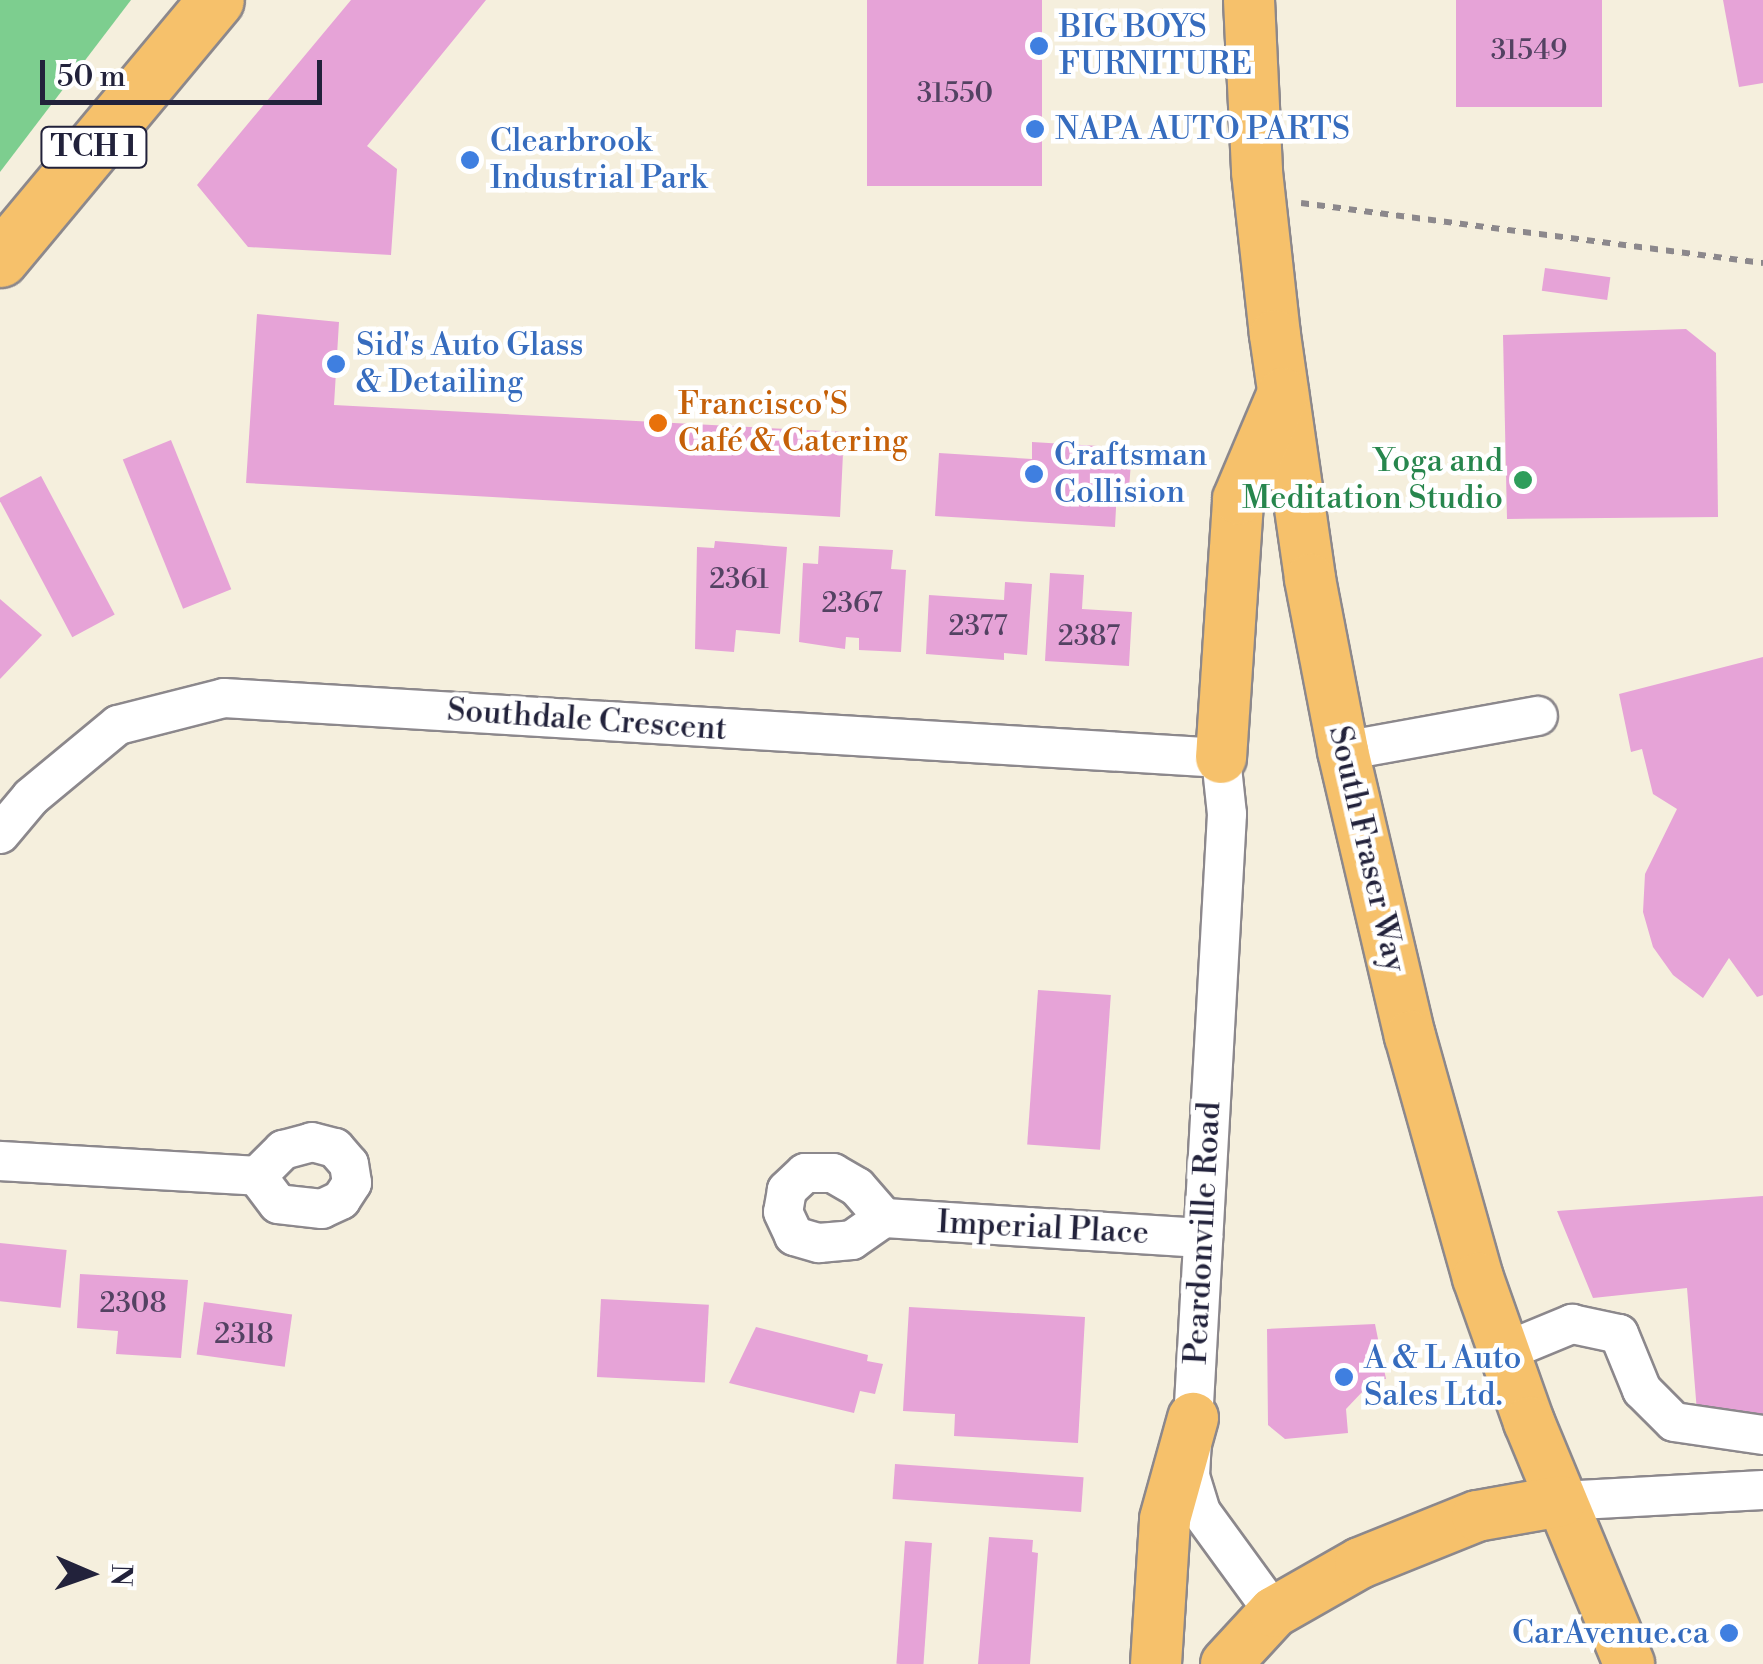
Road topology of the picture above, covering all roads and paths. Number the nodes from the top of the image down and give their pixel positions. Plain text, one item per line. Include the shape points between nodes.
1 (216, 0) edge
2 (1249, 0) edge
3 (1260, 198) junction
4 (0, 259) edge
5 (1763, 262) edge
6 (1283, 393) junction
7 (1538, 716) dead end
8 (1344, 751) junction
9 (1220, 758) junction
10 (0, 834) edge
11 (0, 1161) edge
12 (257, 1176) dead end
13 (884, 1218) dead end
14 (1202, 1238) junction
15 (1504, 1352) junction
16 (1193, 1418) junction
17 (1763, 1434) edge
18 (1763, 1490) edge
19 (1561, 1500) junction
20 (1274, 1612) junction
21 (1156, 1664) edge
22 (1226, 1664) edge
23 (1630, 1664) edge

1 - 4 highway, TCH 1
2 - 3 main road, South Fraser Way
3 - 5 path
3 - 6 main road, South Fraser Way
6 - 8 main road, South Fraser Way
6 - 9 main road via 1238,500
7 - 8 street
8 - 15 main road, South Fraser Way via 1410,1036
9 - 10 street, Southdale Crescent via 224,698 118,725 32,797
9 - 14 street, Peardonville Road via 1227,814
11 - 12 street
13 - 14 street, Imperial Place
14 - 16 street, Peardonville Road
15 - 17 street via 1572,1324 1618,1334 1642,1390 1674,1422
15 - 19 main road, South Fraser Way
16 - 20 street, Peardonville Road via 1190,1476 1200,1512
16 - 21 main road via 1165,1520
18 - 19 street
19 - 20 main road via 1477,1516 1360,1563
19 - 23 main road, South Fraser Way
20 - 22 main road

